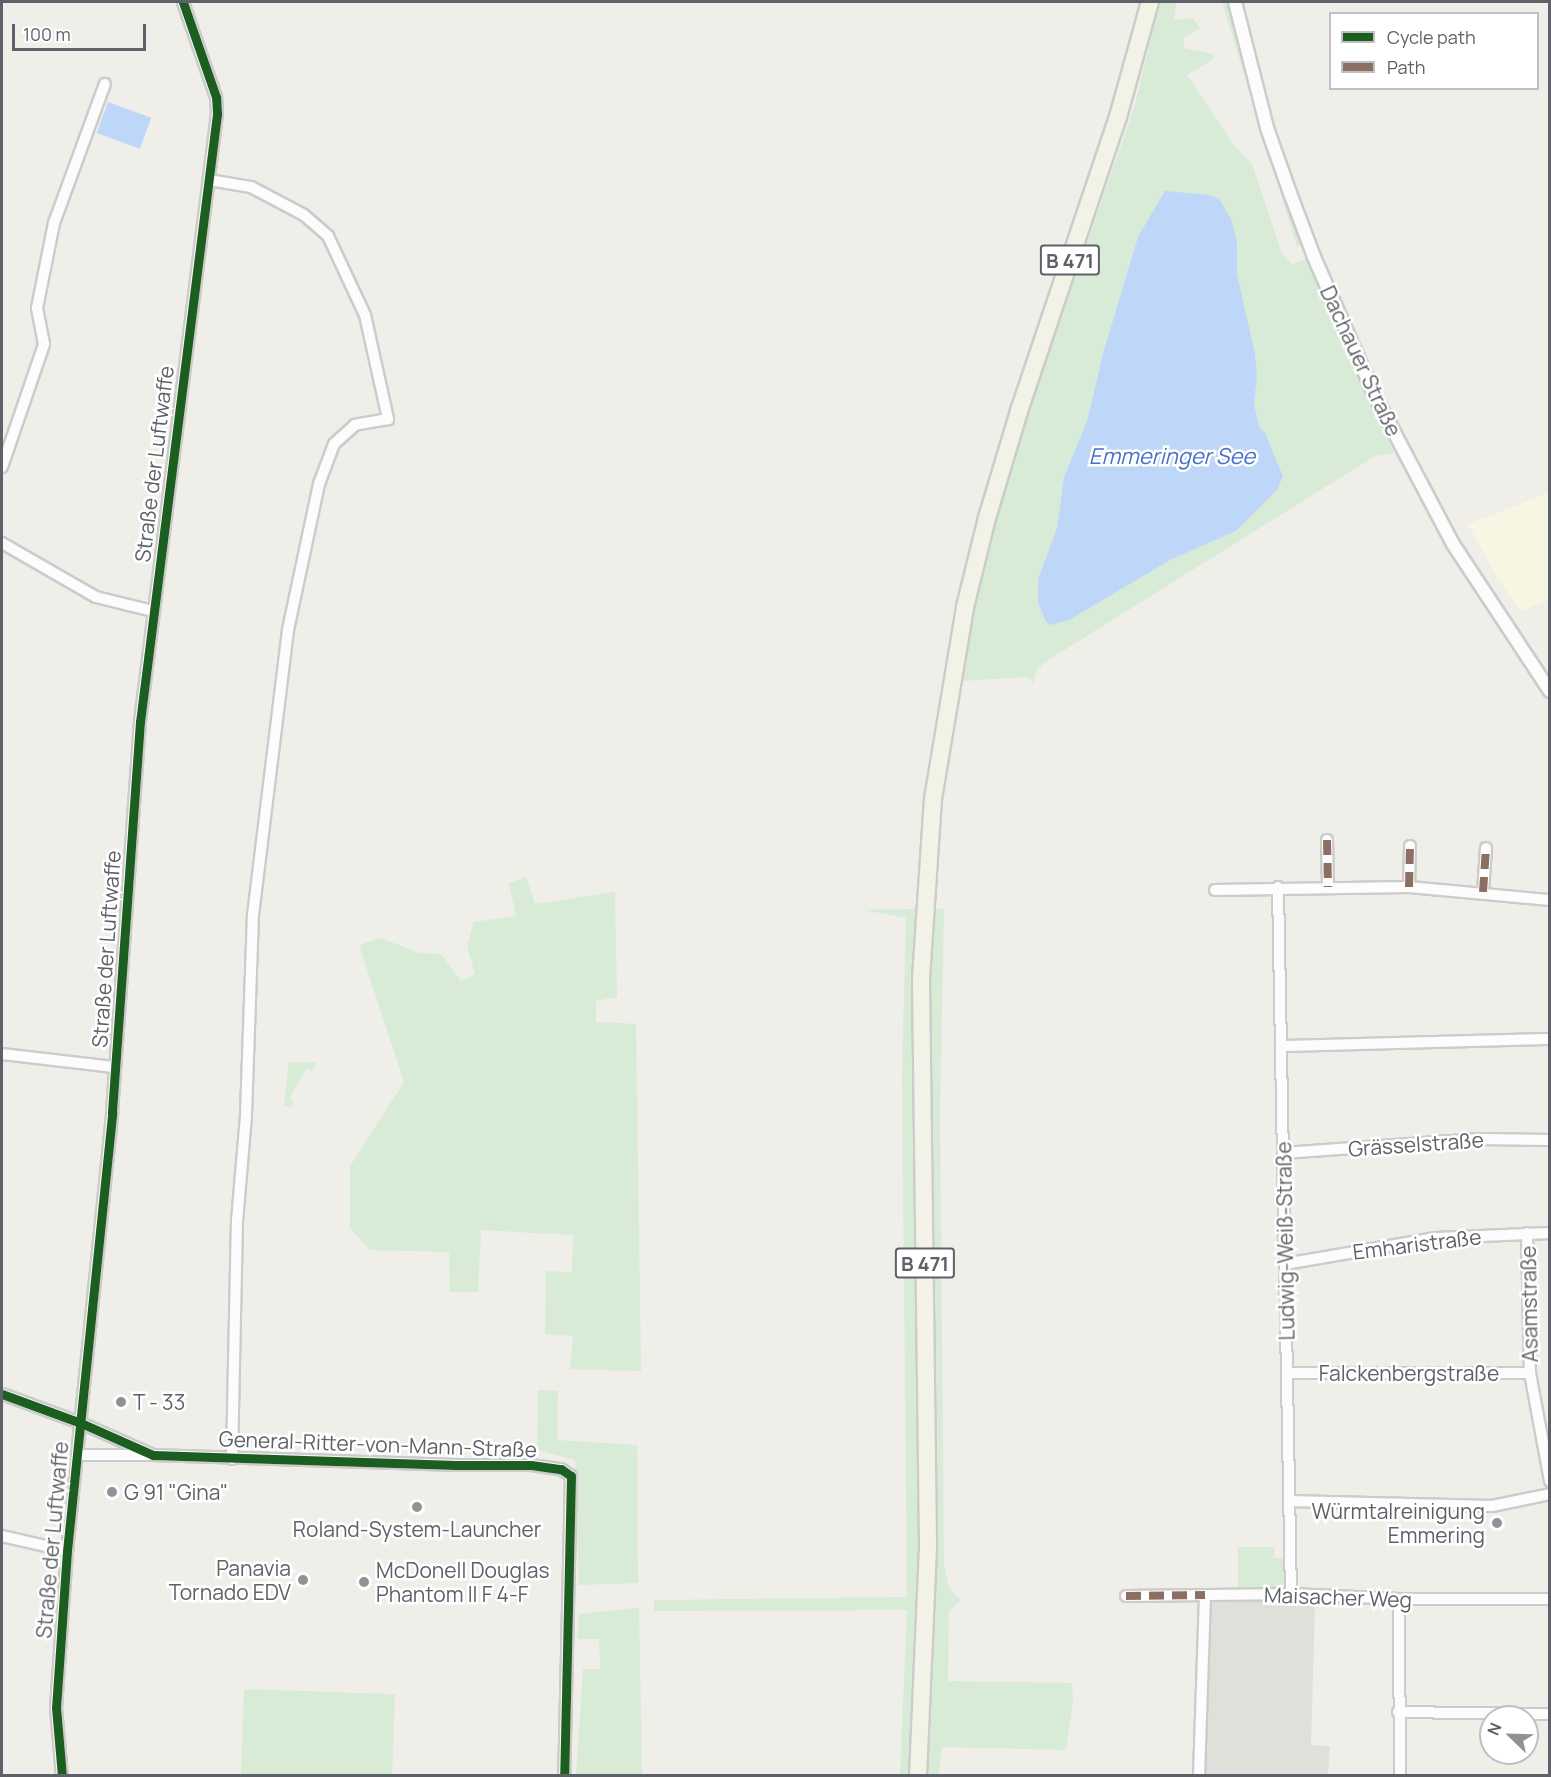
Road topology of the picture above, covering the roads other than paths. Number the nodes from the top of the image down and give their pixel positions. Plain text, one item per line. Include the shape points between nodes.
1 (183, 2) edge
2 (1150, 2) edge
3 (1235, 2) edge
4 (105, 84) dead end
5 (209, 180) junction
6 (2, 467) edge
7 (2, 543) edge
8 (153, 611) junction
9 (1550, 691) edge
10 (1327, 840) dead end
11 (1410, 846) dead end
12 (1485, 848) dead end
13 (1278, 887) junction
14 (1328, 887) junction
15 (1409, 887) junction
16 (1215, 890) dead end
17 (1483, 892) junction
18 (1550, 900) edge
19 (1550, 1039) edge
20 (1281, 1046) junction
21 (2, 1053) edge
22 (115, 1067) junction
23 (1550, 1140) edge
24 (1283, 1153) junction
25 (1527, 1233) junction
26 (1550, 1233) edge
27 (1285, 1264) junction
28 (1288, 1373) junction
29 (1530, 1373) junction
30 (2, 1394) edge
31 (81, 1423) junction
32 (77, 1455) junction
33 (153, 1455) junction
34 (232, 1459) junction
35 (1550, 1481) edge
36 (1550, 1494) edge
37 (1289, 1502) junction
38 (2, 1536) edge
39 (67, 1551) junction
40 (1290, 1594) junction
41 (1205, 1595) junction
42 (1126, 1596) dead end
43 (1399, 1599) junction
44 (1550, 1599) edge
45 (1398, 1712) junction
46 (1550, 1714) edge
47 (62, 1776) edge
48 (564, 1776) edge
49 (918, 1776) edge
50 (1199, 1776) edge
51 (1400, 1776) edge

1 - 5 street, Straße der Luftwaffe via 216,97
2 - 49 highway, B 471 via 1118,117 987,518 965,607 933,798 921,979 928,1544
3 - 9 street, Dachauer Straße via 1267,128 1286,182 1376,398 1453,544
4 - 6 street via 54,223 37,308 44,344
5 - 8 street, Straße der Luftwaffe
5 - 34 street via 251,187 304,215 328,236 365,315 388,419 356,425 334,444 319,484 288,630 253,914 246,1116 237,1220
7 - 8 street via 96,597
8 - 22 street, Straße der Luftwaffe via 135,768
10 - 14 street
11 - 15 street
12 - 17 street
13 - 14 street
13 - 16 street
13 - 20 street, Ludwig-Weiß-Straße
14 - 15 street
15 - 17 street
17 - 18 street
19 - 20 street
20 - 24 street, Ludwig-Weiß-Straße
21 - 22 street
22 - 31 street, Straße der Luftwaffe
23 - 24 street, Grässelstraße via 1480,1139
24 - 27 street, Ludwig-Weiß-Straße
25 - 26 street, Emharistraße
25 - 27 street, Emharistraße via 1436,1238
25 - 29 street, Asamstraße
27 - 28 street, Ludwig-Weiß-Straße
28 - 29 street, Falckenbergstraße
28 - 37 street, Ludwig-Weiß-Straße
29 - 35 street, Asamstraße
30 - 31 street, General-Ritter-von-Mann-Straße
31 - 32 street, Straße der Luftwaffe
31 - 33 street, General-Ritter-von-Mann-Straße
32 - 33 street
32 - 39 street, Straße der Luftwaffe
33 - 34 street, General-Ritter-von-Mann-Straße
34 - 48 street, General-Ritter-von-Mann-Straße via 531,1465 561,1469 571,1476
36 - 37 street via 1492,1506
37 - 40 street, Ludwig-Weiß-Straße
38 - 39 street, Straße der Luftwaffe
39 - 47 street, Straße der Luftwaffe via 56,1708
40 - 41 street, Maisacher Weg
40 - 43 street, Maisacher Weg
41 - 42 street, Maisacher Weg
41 - 50 street
43 - 44 street, Maisacher Weg
43 - 45 street
45 - 46 street
45 - 51 street

